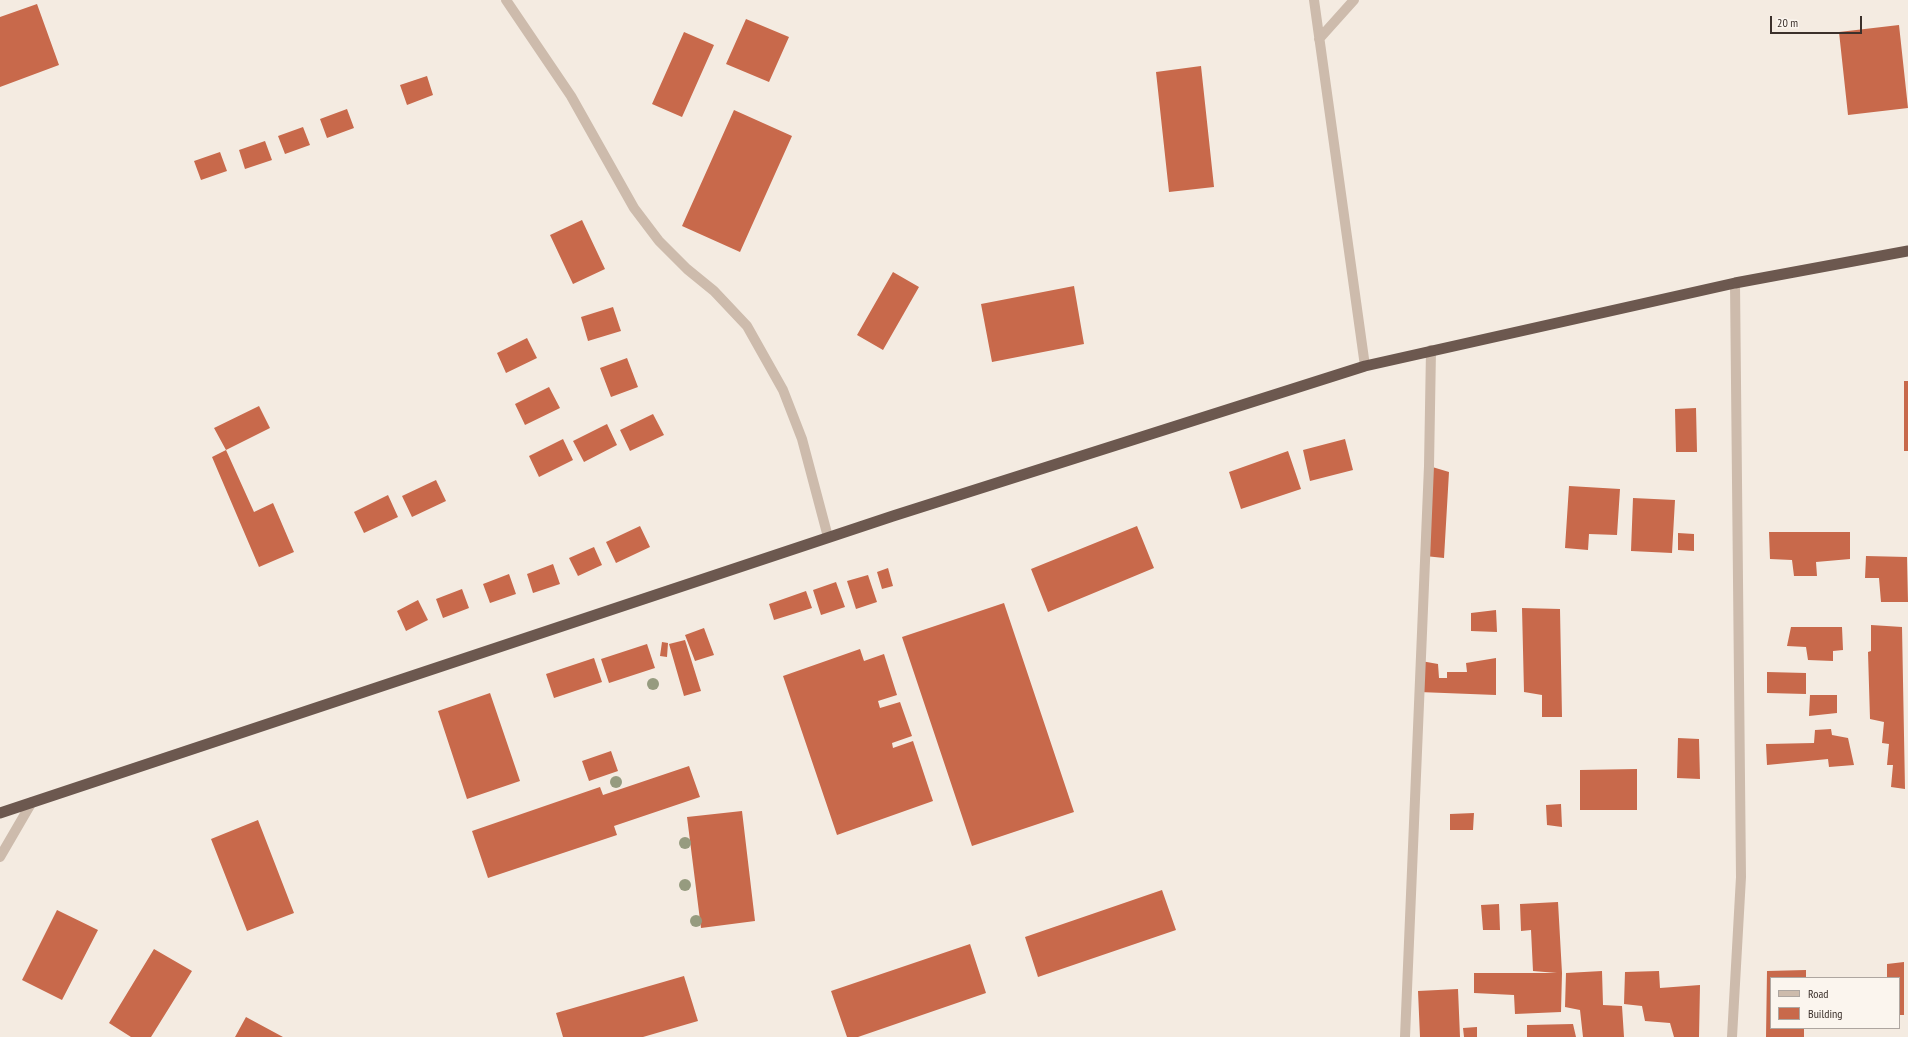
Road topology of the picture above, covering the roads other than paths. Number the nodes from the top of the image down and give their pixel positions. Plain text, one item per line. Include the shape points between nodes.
1 (506, 0) edge
2 (1314, 0) edge
3 (1354, 0) edge
4 (1319, 39) junction
5 (1908, 251) edge
6 (1735, 283) junction
7 (1431, 350) junction
8 (1365, 366) junction
9 (828, 537) junction
10 (32, 802) junction
11 (0, 812) edge
12 (0, 857) edge
13 (1404, 1037) edge
14 (1732, 1037) edge

1 - 9 street via 571,96 634,208 659,241 714,291 747,326 783,390 802,439
2 - 4 street
3 - 4 street
4 - 8 street
5 - 6 highway
6 - 7 highway
6 - 14 street via 1741,877
7 - 8 highway
7 - 13 street via 1429,466
8 - 9 highway
9 - 10 highway
10 - 11 highway
10 - 12 street

